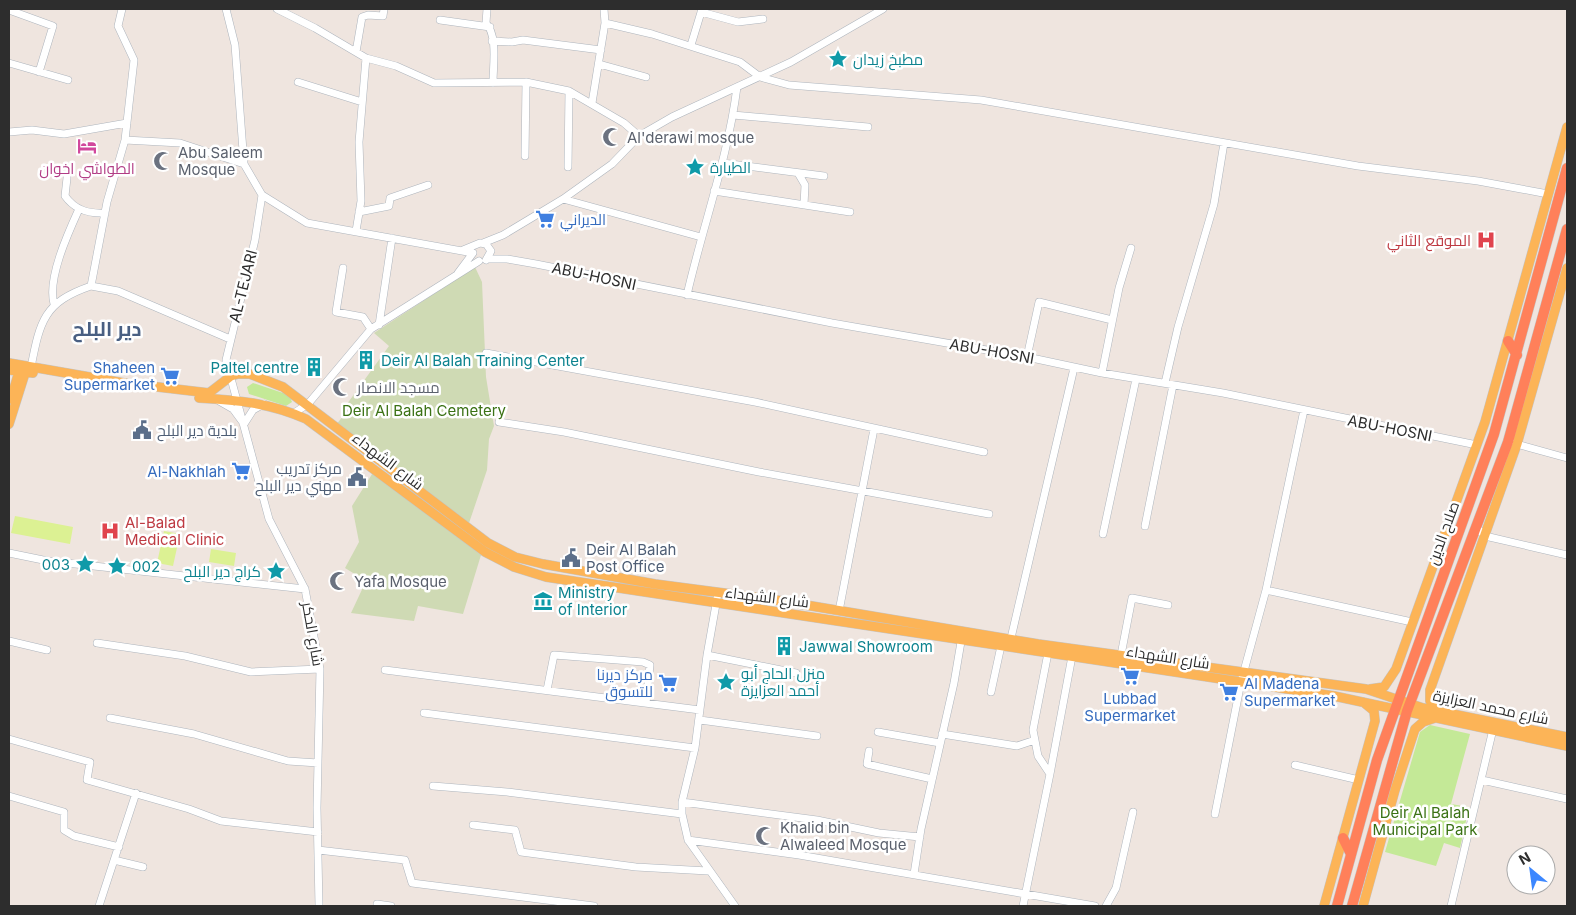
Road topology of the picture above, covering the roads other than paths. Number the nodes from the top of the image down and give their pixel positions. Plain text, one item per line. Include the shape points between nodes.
1 (122, 9) edge
2 (226, 9) edge
3 (277, 9) edge
4 (384, 9) edge
5 (487, 9) edge
6 (604, 9) edge
7 (883, 9) edge
8 (9, 10) edge
9 (702, 10) edge
10 (763, 18) dead end
11 (440, 20) dead end
12 (605, 23) junction
13 (490, 27) junction
14 (492, 41) junction
15 (691, 46) junction
16 (601, 50) junction
17 (356, 52) junction
18 (366, 58) junction
19 (9, 63) edge
20 (599, 64) junction
21 (39, 72) junction
22 (646, 77) dead end
23 (760, 78) junction
24 (68, 80) dead end
25 (298, 82) dead end
26 (526, 82) junction
27 (493, 84) junction
28 (737, 87) junction
29 (569, 92) junction
30 (362, 102) junction
31 (592, 103) junction
32 (733, 115) junction
33 (127, 122) junction
34 (868, 127) dead end
35 (1567, 127) edge
36 (9, 132) edge
37 (639, 136) junction
38 (125, 140) junction
39 (1224, 143) junction
40 (526, 156) dead end
41 (723, 163) junction
42 (244, 164) junction
43 (568, 167) dead end
44 (1567, 168) edge
45 (798, 173) junction
46 (824, 176) dead end
47 (67, 178) dead end
48 (428, 185) dead end
49 (714, 192) junction
50 (1548, 194) junction
51 (262, 196) junction
52 (564, 199) junction
53 (804, 206) junction
54 (79, 209) junction
55 (359, 212) junction
56 (850, 212) dead end
57 (105, 213) junction
58 (1567, 229) edge
59 (356, 230) junction
60 (504, 235) junction
61 (701, 237) junction
62 (392, 238) junction
63 (483, 243) junction
64 (1131, 248) dead end
65 (474, 249) junction
66 (491, 251) junction
67 (488, 259) junction
68 (507, 259) junction
69 (479, 261) junction
70 (343, 268) dead end
71 (1567, 268) edge
72 (458, 273) junction
73 (91, 286) junction
74 (687, 295) junction
75 (54, 304) junction
76 (1112, 320) junction
77 (379, 326) junction
78 (371, 329) junction
79 (230, 339) junction
80 (1508, 341) junction
81 (486, 353) dead end
82 (1517, 355) junction
83 (1027, 357) junction
84 (9, 364) edge
85 (1074, 368) junction
86 (25, 369) junction
87 (9, 370) edge
88 (1102, 373) junction
89 (231, 376) junction
90 (1136, 379) junction
91 (1164, 383) junction
92 (1174, 385) junction
93 (212, 399) junction
94 (238, 400) junction
95 (264, 404) junction
96 (308, 404) junction
97 (9, 405) edge
98 (1304, 410) junction
99 (294, 413) junction
100 (499, 422) dead end
101 (9, 424) edge
102 (244, 424) junction
103 (874, 429) junction
104 (1513, 443) junction
105 (1477, 445) junction
106 (984, 452) dead end
107 (1567, 458) edge
108 (863, 491) junction
109 (989, 514) dead end
110 (1145, 526) dead end
111 (1481, 532) junction
112 (1103, 534) dead end
113 (9, 553) edge
114 (1567, 555) edge
115 (305, 589) junction
116 (1266, 590) junction
117 (718, 593) junction
118 (716, 604) junction
119 (1168, 605) dead end
120 (839, 611) junction
121 (1412, 622) junction
122 (962, 636) junction
123 (1011, 638) junction
124 (9, 641) edge
125 (97, 643) dead end
126 (1001, 646) junction
127 (47, 650) dead end
128 (1048, 653) junction
129 (1073, 653) junction
130 (707, 655) junction
131 (1121, 655) junction
132 (320, 669) junction
133 (385, 670) dead end
134 (796, 673) dead end
135 (1245, 673) junction
136 (1241, 682) junction
137 (1366, 689) junction
138 (547, 690) junction
139 (991, 692) dead end
140 (1361, 701) junction
141 (646, 703) junction
142 (1397, 703) junction
143 (1408, 706) junction
144 (700, 710) junction
145 (424, 713) dead end
146 (1437, 714) junction
147 (110, 718) dead end
148 (700, 720) junction
149 (1494, 726) junction
150 (878, 732) dead end
151 (942, 734) junction
152 (817, 736) dead end
153 (1567, 737) edge
154 (9, 739) edge
155 (1035, 740) junction
156 (940, 743) junction
157 (1567, 746) edge
158 (695, 748) junction
159 (869, 751) dead end
160 (318, 763) junction
161 (1295, 765) dead end
162 (1050, 774) junction
163 (932, 779) junction
164 (1359, 780) junction
165 (1482, 780) junction
166 (433, 786) dead end
167 (136, 793) junction
168 (9, 796) edge
169 (1567, 798) edge
170 (682, 802) junction
171 (1133, 812) dead end
172 (682, 814) junction
173 (1215, 814) dead end
174 (473, 825) dead end
175 (318, 832) junction
176 (920, 837) junction
177 (1343, 838) junction
178 (688, 840) junction
179 (119, 847) junction
180 (318, 850) junction
181 (1351, 854) junction
182 (114, 860) junction
183 (143, 867) dead end
184 (708, 871) junction
185 (914, 874) junction
186 (1025, 894) junction
187 (377, 904) dead end
188 (99, 906) edge
189 (319, 906) edge
190 (391, 906) edge
191 (594, 906) edge
192 (735, 906) edge
193 (1023, 906) edge
194 (1095, 906) edge
195 (1106, 906) edge
196 (1324, 906) edge
197 (1337, 906) edge
198 (1352, 906) edge
199 (1363, 906) edge
200 (1451, 906) edge

1 - 33 street via 118,26 134,60
2 - 42 street via 235,45
3 - 17 street
4 - 17 street via 383,16 362,17
5 - 13 street via 486,22
6 - 12 street
7 - 23 street
8 - 21 street via 53,26
9 - 10 street via 738,22
9 - 15 street
11 - 13 street
12 - 15 street
12 - 16 street
13 - 14 street
14 - 16 street via 523,40
14 - 27 street
15 - 23 street via 740,62
16 - 20 street
17 - 18 street
18 - 27 street via 396,66 434,83
18 - 30 street
19 - 21 street
20 - 22 street
20 - 31 street
21 - 24 street
23 - 28 street
23 - 39 street via 789,85 981,100
25 - 30 street
26 - 27 street
26 - 29 street
26 - 40 street
28 - 32 street
28 - 37 street
29 - 31 street
29 - 43 street
30 - 55 street
31 - 37 street
32 - 34 street
32 - 41 street
33 - 36 street via 64,134 32,130
33 - 38 street
35 - 50 main road
37 - 52 street via 612,164
38 - 42 street via 180,143
38 - 57 street
39 - 50 street
39 - 91 street via 1214,204
41 - 45 street
41 - 49 street
42 - 51 street
44 - 82 highway, صلاح الدين
45 - 46 street
45 - 53 street via 805,185
47 - 54 street via 65,196 71,205
48 - 55 street via 390,198 389,206
49 - 53 street
49 - 61 street
50 - 80 main road
51 - 59 street via 306,223
51 - 79 street, AL-TEJARI via 255,240
52 - 60 street
52 - 61 street
53 - 56 street
54 - 57 street via 93,214
54 - 75 street via 66,236 52,295
55 - 59 street
57 - 73 street
58 - 104 highway, صلاح الدين
59 - 62 street
60 - 63 street
60 - 66 street
61 - 74 street
62 - 65 street via 461,251
62 - 77 street
63 - 65 street
63 - 66 street, ABU-HOSNI
64 - 76 street
65 - 69 street
65 - 72 street
66 - 67 street
66 - 68 street, ABU-HOSNI
67 - 68 street, ABU-HOSNI
67 - 69 street, ABU-HOSNI
68 - 74 street, ABU-HOSNI
69 - 72 street, ABU-HOSNI
70 - 78 street via 336,312 363,317
71 - 104 main road
72 - 77 street, ABU-HOSNI
73 - 75 street via 66,295
73 - 79 street via 118,291
74 - 83 street, ABU-HOSNI
75 - 86 street via 45,318
76 - 83 street via 1039,302
76 - 88 street
77 - 78 street, ABU-HOSNI
78 - 96 street
79 - 89 street, AL-TEJARI via 226,360
80 - 82 highway
80 - 105 main road
81 - 103 street via 755,402
82 - 142 highway, صلاح الدين via 1494,434
83 - 85 street, ABU-HOSNI
84 - 86 main road, شارع الشهداء
85 - 88 street, ABU-HOSNI
85 - 123 street
86 - 87 main road, شارع الشهداء
86 - 89 main road, شارع الشهداء via 209,393
86 - 93 main road, شارع الشهداء via 151,393
86 - 97 main road
86 - 101 main road
88 - 90 street, ABU-HOSNI
89 - 94 street, شارع الحكر
89 - 96 main road, شارع الشهداء via 250,374 283,387
90 - 91 street, ABU-HOSNI
90 - 112 street
91 - 92 street, ABU-HOSNI
92 - 98 street, ABU-HOSNI
92 - 110 street
93 - 94 main road, شارع الشهداء
93 - 102 street via 233,409
94 - 95 main road, شارع الشهداء
94 - 102 street, شارع الحكر
95 - 99 main road, شارع الشهداء
95 - 102 street via 253,410
96 - 99 street
96 - 117 main road, شارع الشهداء via 333,427 427,498 488,543 515,558
98 - 105 street, ABU-HOSNI
98 - 116 street
99 - 118 main road, شارع الشهداء via 324,430 472,542 514,567 546,578
100 - 108 street
102 - 115 street, شارع الحكر via 269,520
103 - 106 street
103 - 108 street
104 - 107 street
104 - 111 highway, صلاح الدين
105 - 121 main road
108 - 109 street
108 - 120 street
111 - 114 street
111 - 143 highway, صلاح الدين
111 - 146 main road via 1430,690 1430,701
113 - 115 street via 48,561
115 - 132 street, شارع الحكر
116 - 121 street
116 - 135 street
117 - 118 street
117 - 120 main road, شارع الشهداء
118 - 122 main road, شارع الشهداء
118 - 130 street
119 - 131 street via 1132,598
120 - 122 main road, شارع الشهداء
121 - 137 main road via 1389,681 1379,689
122 - 123 main road, شارع الشهداء
122 - 126 main road, شارع الشهداء
122 - 151 street
123 - 129 main road, شارع الشهداء
124 - 127 street
125 - 132 street via 185,656 251,672
126 - 128 main road, شارع الشهداء
126 - 139 street
128 - 129 main road, شارع الشهداء
128 - 155 street via 1033,730
129 - 131 main road, شارع الشهداء
129 - 136 main road, شارع الشهداء
129 - 162 street
130 - 134 street
130 - 144 street
131 - 135 main road, شارع الشهداء
132 - 160 street, شارع الحكر
133 - 138 street
135 - 136 street
135 - 137 main road, شارع الشهداء
136 - 140 main road, شارع الشهداء
136 - 173 street
137 - 142 main road, شارع الشهداء
138 - 141 street
138 - 141 street via 554,655 643,662 650,665
140 - 142 main road, شارع الشهداء
140 - 164 main road via 1376,716
141 - 144 street
142 - 143 main road
142 - 181 highway, صلاح الدين via 1377,760
143 - 146 main road
143 - 198 highway, صلاح الدين
144 - 148 street
145 - 158 street
146 - 149 main road, شارع محمد العزايزة
146 - 199 main road via 1416,729 1395,790
147 - 160 street via 194,734 288,761
148 - 152 street
148 - 158 street
149 - 153 main road, شارع محمد العزايزة
149 - 157 main road
149 - 165 street
150 - 156 street
151 - 155 street via 1017,746
151 - 156 street
154 - 167 street via 90,762 87,780
155 - 162 street via 1038,756
156 - 163 street
158 - 170 street
159 - 163 street via 868,764
160 - 175 street, شارع الحكر
161 - 164 street
162 - 186 street
163 - 176 street
164 - 177 main road
165 - 169 street
165 - 200 street
166 - 172 street
167 - 175 street via 221,821
167 - 179 street
168 - 179 street via 64,812 64,830 74,836
170 - 172 street
170 - 176 street
171 - 195 street via 1116,888
172 - 178 street
174 - 184 street via 515,830 521,852 636,867
175 - 180 street, شارع الحكر
176 - 185 street
177 - 181 highway
177 - 196 main road
178 - 184 street
178 - 185 street
179 - 182 street
180 - 189 street, شارع الحكر
180 - 191 street via 404,860 412,883
181 - 197 highway, صلاح الدين
182 - 183 street
182 - 188 street
184 - 192 street
185 - 186 street
186 - 193 street
186 - 194 street
187 - 190 street

